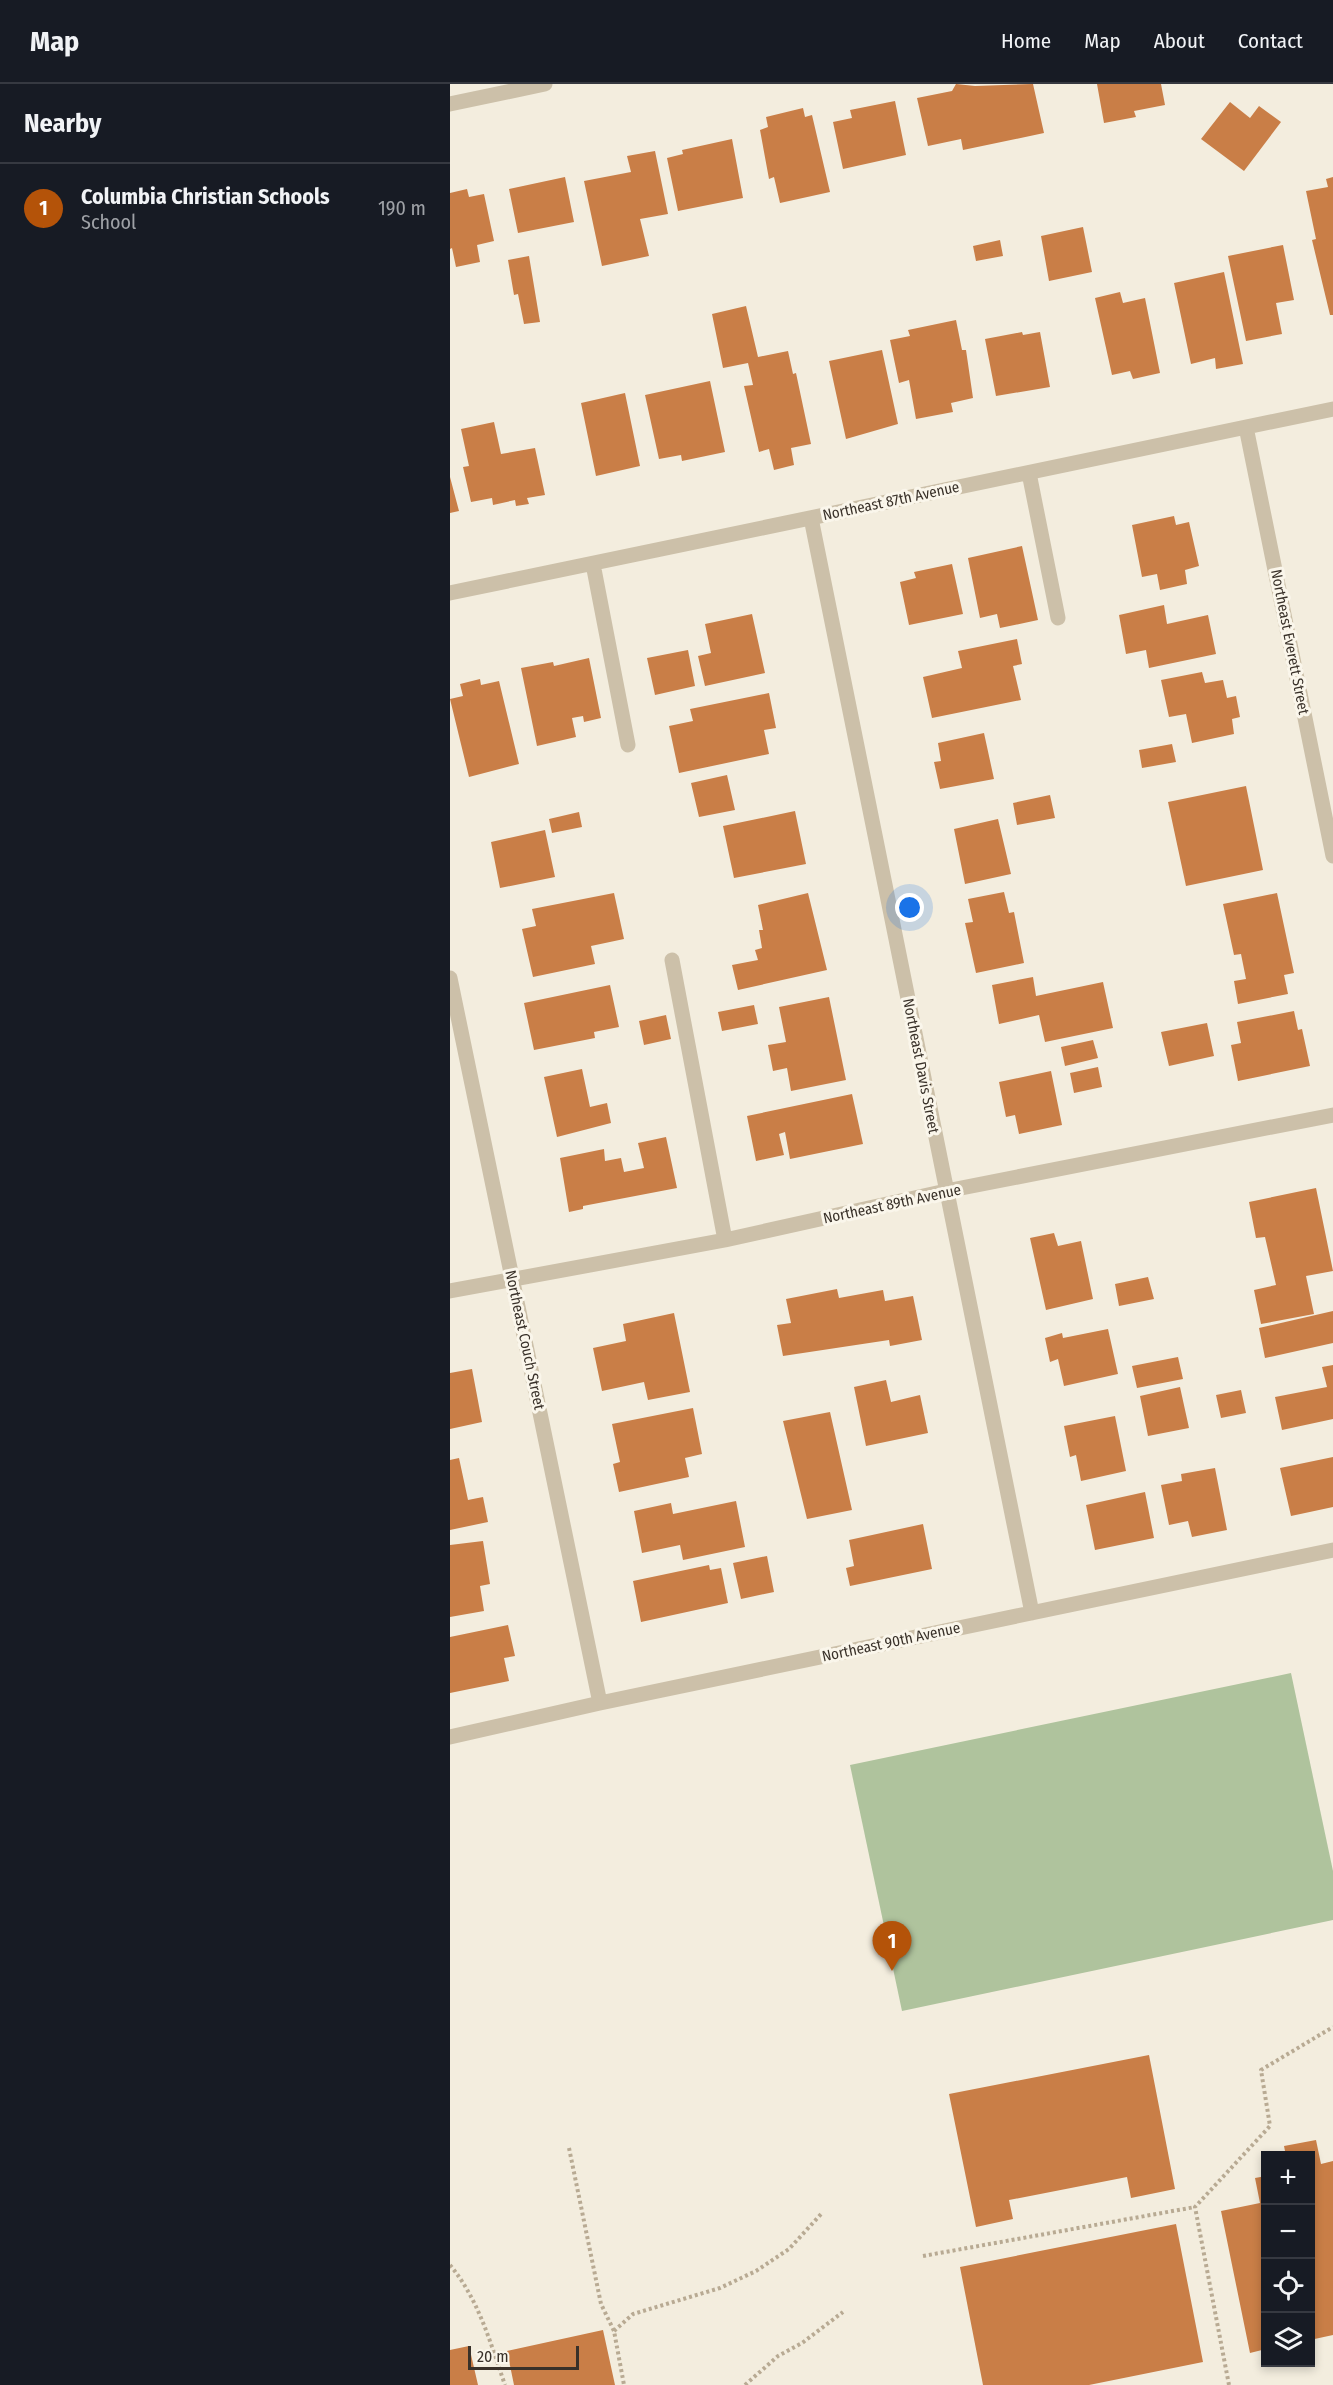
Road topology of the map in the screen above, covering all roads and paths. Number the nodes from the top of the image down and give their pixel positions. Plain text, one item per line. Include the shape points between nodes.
1 (545, 84) edge
2 (450, 104) edge
3 (1333, 410) edge
4 (1246, 428) junction
5 (1029, 473) junction
6 (811, 518) junction
7 (593, 564) junction
8 (450, 594) edge
9 (1058, 618) dead end
10 (628, 745) dead end
11 (1333, 856) edge
12 (672, 960) dead end
13 (450, 978) edge
14 (1333, 1115) edge
15 (946, 1191) junction
16 (725, 1240) junction
17 (513, 1280) junction
18 (450, 1291) edge
19 (1333, 1550) edge
20 (1032, 1613) junction
21 (600, 1703) junction
22 (450, 1737) edge
23 (1333, 2027) edge
24 (569, 2148) dead end
25 (1195, 2207) junction
26 (823, 2212) dead end
27 (923, 2256) dead end
28 (450, 2265) edge
29 (843, 2312) dead end
30 (614, 2331) junction
31 (505, 2385) edge
32 (624, 2385) edge
33 (745, 2385) edge
34 (1229, 2385) edge

1 - 2 street
3 - 4 street, Northeast 87th Avenue
4 - 5 street, Northeast 87th Avenue
4 - 11 street, Northeast Everett Street
5 - 6 street, Northeast 87th Avenue
5 - 9 street
6 - 7 street, Northeast 87th Avenue
6 - 15 street, Northeast Davis Street
7 - 8 street, Northeast 87th Avenue
7 - 10 street
12 - 16 street
13 - 17 street, Northeast Couch Street
14 - 15 street, Northeast 89th Avenue
15 - 16 street, Northeast 89th Avenue
15 - 20 street, Northeast Davis Street
16 - 17 street, Northeast 89th Avenue
17 - 18 street, Northeast 89th Avenue
17 - 21 street, Northeast Couch Street
19 - 20 street, Northeast 90th Avenue
20 - 21 street, Northeast 90th Avenue
21 - 22 street, Northeast 90th Avenue
23 - 25 path via 1261,2070 1270,2126
24 - 30 path via 602,2304
25 - 27 path
25 - 34 path
26 - 30 path via 789,2249 756,2271 720,2288 633,2314
28 - 31 path via 469,2291 488,2332
29 - 33 path via 778,2356
30 - 32 path

